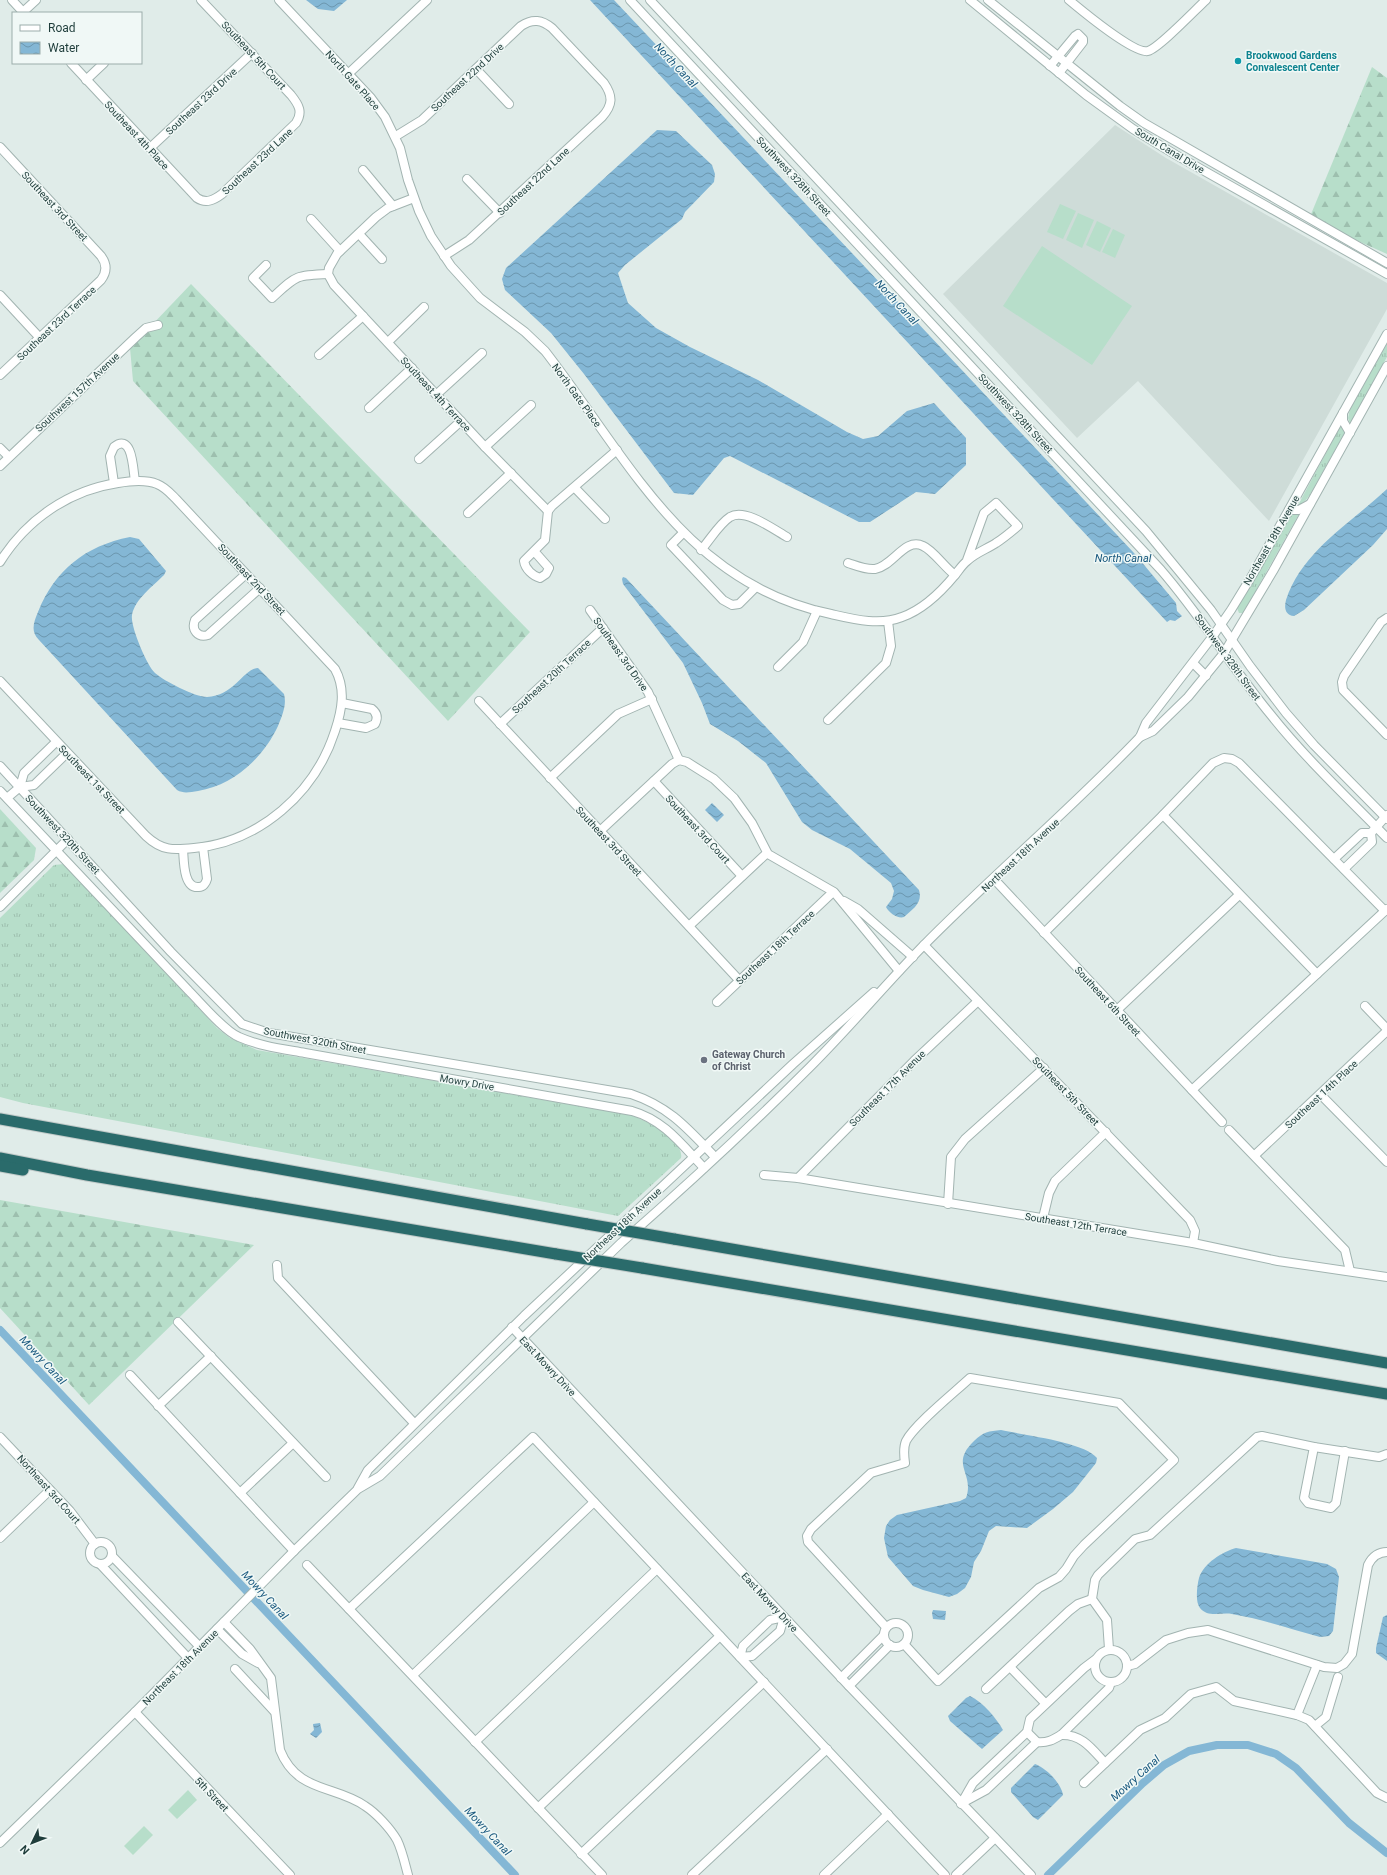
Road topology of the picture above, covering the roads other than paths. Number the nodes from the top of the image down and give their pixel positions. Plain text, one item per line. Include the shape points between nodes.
1 (12, 0) edge
2 (36, 0) edge
3 (201, 0) edge
4 (279, 0) edge
5 (427, 0) edge
6 (630, 0) edge
7 (650, 0) edge
8 (970, 0) edge
9 (988, 0) edge
10 (1069, 0) edge
11 (1202, 1) edge
12 (24, 12) edge
13 (252, 53) junction
14 (1057, 56) junction
15 (72, 64) edge
16 (103, 64) edge
17 (1066, 64) junction
18 (1050, 66) junction
19 (476, 69) junction
20 (1059, 73) junction
21 (348, 74) junction
22 (86, 80) junction
23 (611, 97) joint
24 (509, 104) dead end
25 (301, 114) joint
26 (396, 136) junction
27 (0, 148) edge
28 (150, 148) junction
29 (363, 170) dead end
30 (467, 179) dead end
31 (414, 198) junction
32 (207, 201) joint
33 (392, 206) junction
34 (500, 213) junction
35 (311, 219) dead end
36 (359, 234) junction
37 (340, 251) junction
38 (444, 256) junction
39 (382, 259) dead end
40 (1387, 263) edge
41 (266, 265) dead end
42 (106, 268) joint
43 (328, 274) junction
44 (1387, 274) edge
45 (0, 295) edge
46 (424, 307) dead end
47 (363, 316) junction
48 (158, 325) dead end
49 (1387, 334) edge
50 (40, 338) junction
51 (388, 342) junction
52 (482, 352) dead end
53 (319, 355) dead end
54 (1387, 366) edge
55 (412, 368) junction
56 (0, 375) edge
57 (437, 394) junction
58 (531, 405) dead end
59 (369, 408) dead end
60 (1343, 413) junction
61 (462, 421) junction
62 (1350, 433) junction
63 (485, 447) junction
64 (0, 448) edge
65 (617, 450) junction
66 (1069, 450) junction
67 (1053, 453) junction
68 (9, 457) junction
69 (419, 459) dead end
70 (0, 466) edge
71 (511, 473) junction
72 (135, 481) junction
73 (114, 483) junction
74 (575, 488) junction
75 (1311, 503) junction
76 (1288, 510) junction
77 (548, 511) junction
78 (468, 513) dead end
79 (605, 519) dead end
80 (683, 533) junction
81 (787, 537) dead end
82 (702, 550) junction
83 (534, 551) dead end
84 (967, 560) junction
85 (0, 562) edge
86 (848, 563) dead end
87 (246, 574) junction
88 (955, 575) junction
89 (756, 587) junction
90 (260, 588) junction
91 (590, 610) dead end
92 (817, 611) junction
93 (1387, 618) edge
94 (888, 621) junction
95 (1221, 624) junction
96 (603, 628) junction
97 (1213, 636) junction
98 (1232, 640) junction
99 (1224, 653) junction
100 (1193, 663) junction
101 (778, 667) dead end
102 (1206, 676) junction
103 (0, 681) edge
104 (652, 699) junction
105 (479, 701) dead end
106 (342, 707) junction
107 (828, 720) dead end
108 (338, 723) junction
109 (500, 724) junction
110 (1387, 735) edge
111 (1140, 737) junction
112 (56, 742) junction
113 (67, 753) junction
114 (38, 760) junction
115 (679, 760) junction
116 (0, 766) edge
117 (48, 771) junction
118 (550, 778) junction
119 (654, 781) junction
120 (20, 787) junction
121 (0, 791) edge
122 (7, 798) junction
123 (1163, 815) junction
124 (1386, 817) edge
125 (1374, 830) junction
126 (600, 831) junction
127 (1387, 838) edge
128 (68, 839) junction
129 (200, 848) junction
130 (57, 850) junction
131 (182, 850) junction
132 (767, 853) junction
133 (1334, 859) junction
134 (1344, 869) junction
135 (742, 876) junction
136 (994, 879) junction
137 (833, 892) junction
138 (1239, 895) junction
139 (841, 899) junction
140 (0, 907) edge
141 (1386, 910) edge
142 (689, 926) junction
143 (1044, 933) junction
144 (924, 945) junction
145 (913, 957) junction
146 (899, 971) junction
147 (1316, 974) junction
148 (739, 980) junction
149 (978, 1000) junction
150 (717, 1002) dead end
151 (1365, 1006) dead end
152 (1117, 1010) junction
153 (218, 1020) joint
154 (1387, 1030) edge
155 (1044, 1068) junction
156 (1192, 1090) junction
157 (1321, 1095) junction
158 (0, 1119) edge
159 (1222, 1122) dead end
160 (1229, 1130) dead end
161 (1106, 1132) junction
162 (705, 1146) junction
163 (1255, 1155) junction
164 (694, 1157) junction
165 (715, 1157) junction
166 (0, 1158) edge
167 (1385, 1158) edge
168 (0, 1166) edge
169 (704, 1168) junction
170 (87, 1175) junction
171 (764, 1175) dead end
172 (798, 1178) junction
173 (948, 1204) junction
174 (1043, 1218) junction
175 (1193, 1243) junction
176 (277, 1265) dead end
177 (1350, 1271) junction
178 (1387, 1277) edge
179 (178, 1322) dead end
180 (512, 1327) junction
181 (522, 1338) junction
182 (211, 1356) junction
183 (1387, 1363) edge
184 (130, 1375) dead end
185 (1387, 1394) edge
186 (158, 1406) junction
187 (414, 1423) junction
188 (0, 1436) edge
189 (293, 1443) junction
190 (1314, 1447) junction
191 (1345, 1451) junction
192 (1387, 1454) edge
193 (326, 1477) dead end
194 (358, 1489) junction
195 (50, 1490) junction
196 (240, 1493) junction
197 (594, 1502) junction
198 (0, 1538) edge
199 (95, 1544) junction
200 (294, 1551) junction
201 (1387, 1552) edge
202 (112, 1556) junction
203 (101, 1565) junction
204 (307, 1565) dead end
205 (657, 1568) junction
206 (1092, 1599) junction
207 (349, 1609) junction
208 (784, 1617) junction
209 (224, 1622) junction
210 (886, 1627) junction
211 (217, 1629) junction
212 (757, 1632) junction
213 (720, 1636) junction
214 (884, 1636) junction
215 (767, 1642) junction
216 (904, 1644) junction
217 (890, 1645) junction
218 (199, 1646) junction
219 (1109, 1649) junction
220 (740, 1657) junction
221 (188, 1658) junction
222 (1096, 1660) junction
223 (262, 1665) junction
224 (1317, 1665) junction
225 (1128, 1666) junction
226 (1010, 1667) junction
227 (234, 1669) dead end
228 (413, 1675) junction
229 (841, 1678) junction
230 (1338, 1678) dead end
231 (764, 1682) junction
232 (1111, 1682) junction
233 (849, 1686) junction
234 (986, 1689) dead end
235 (1045, 1703) junction
236 (274, 1711) junction
237 (135, 1712) junction
238 (1298, 1715) junction
239 (1315, 1726) junction
240 (1027, 1732) junction
241 (1061, 1735) junction
242 (475, 1742) junction
243 (1037, 1742) junction
244 (827, 1749) junction
245 (1105, 1763) junction
246 (1084, 1783) dead end
247 (1387, 1798) edge
248 (961, 1804) junction
249 (538, 1808) junction
250 (888, 1814) junction
251 (995, 1838) junction
252 (0, 1844) edge
253 (581, 1854) junction
254 (290, 1875) edge
255 (408, 1875) edge
256 (602, 1875) edge
257 (692, 1875) edge
258 (824, 1875) edge
259 (945, 1875) edge
260 (956, 1875) edge
261 (1031, 1875) edge

1 - 12 street
2 - 12 street
3 - 13 street, Southeast 5th Court
4 - 21 street, North Gate Place
5 - 21 street
6 - 67 street, Southwest 328th Street
7 - 66 street, Southwest 328th Street
8 - 18 street, South Canal Drive
9 - 14 street, South Canal Drive
10 - 11 street via 1141,52 1148,51 1158,44
13 - 25 street, Southeast 5th Court via 297,102
13 - 28 street, Southeast 23rd Drive
14 - 17 street, South Canal Drive
14 - 17 street via 1075,36 1081,36 1083,42
14 - 18 street
15 - 22 street, Southeast 4th Place
16 - 22 street
17 - 20 street
17 - 40 street, South Canal Drive via 1144,123
18 - 20 street, South Canal Drive
19 - 23 street, Southeast 22nd Drive via 522,26 538,20 555,31 604,83
19 - 24 street
19 - 26 street, Southeast 22nd Drive via 422,120
20 - 44 street, South Canal Drive via 1086,95 1160,145
21 - 26 street, North Gate Place via 376,104
22 - 28 street, Southeast 4th Place
23 - 34 street, Southeast 22nd Lane via 610,107 602,117
25 - 32 street, Southeast 23rd Lane via 296,123 228,188 217,198
26 - 31 street, North Gate Place
27 - 42 street, Southeast 3rd Street via 101,256
28 - 32 street, Southeast 4th Place via 197,198
29 - 33 street
30 - 34 street
31 - 33 street
31 - 38 street, North Gate Place via 428,230
33 - 36 street
34 - 38 street, Southeast 22nd Lane via 469,240
35 - 37 street
36 - 37 street
36 - 39 street
37 - 43 street via 332,261
38 - 65 street, North Gate Place via 460,278 480,298 525,332 545,351
41 - 43 street via 253,278 272,298 297,276
42 - 50 street, Southeast 23rd Terrace via 101,280
43 - 47 street, Southeast 4th Terrace
45 - 50 street
46 - 51 street
47 - 51 street, Southeast 4th Terrace
47 - 53 street
48 - 68 street, Southwest 157th Avenue via 141,332
49 - 60 street, Northeast 18th Avenue
50 - 56 street, Southeast 23rd Terrace
51 - 55 street, Southeast 4th Terrace
52 - 57 street
54 - 62 street, Northeast 18th Avenue
55 - 57 street, Southeast 4th Terrace
55 - 59 street
57 - 61 street, Southeast 4th Terrace
58 - 63 street
60 - 62 street via 1343,421
60 - 76 street, Northeast 18th Avenue
61 - 63 street, Southeast 4th Terrace
61 - 69 street
62 - 75 street, Northeast 18th Avenue
63 - 71 street, Southeast 4th Terrace
64 - 68 street
65 - 74 street
65 - 80 street, North Gate Place via 655,502
66 - 67 street
66 - 95 street, Southwest 328th Street via 1151,536
67 - 97 street, Southwest 328th Street via 1162,570
68 - 70 street, Southwest 157th Avenue
71 - 77 street, Southeast 4th Terrace
71 - 78 street
72 - 73 street, Southeast 2nd Street
72 - 73 street via 130,449 120,444 114,446 111,453
72 - 87 street, Southeast 2nd Street via 154,483 169,492
73 - 85 street, Southeast 2nd Street via 83,492 46,511 17,538
74 - 77 street
74 - 79 street
75 - 76 street via 1299,510
75 - 98 street, Northeast 18th Avenue
76 - 95 street, Northeast 18th Avenue via 1253,574
77 - 83 street via 546,537
80 - 82 street, North Gate Place
80 - 89 street via 671,545 726,603 739,604
81 - 82 street via 750,517 737,515 725,521
82 - 89 street, North Gate Place
84 - 84 street via 1000,541 1018,526 996,503 984,513
84 - 88 street, North Gate Place
86 - 88 street via 867,569 879,568 906,548 918,544 926,547
87 - 90 street, Southeast 2nd Street
87 - 90 street via 196,620 196,632 208,635
88 - 94 street, North Gate Place via 915,611
89 - 92 street, North Gate Place via 792,604
90 - 106 street, Southeast 2nd Street via 335,669 341,682
91 - 96 street, Southeast 3rd Drive
92 - 94 street, North Gate Place via 862,620
92 - 101 street via 803,642
93 - 110 street via 1381,622 1342,682 1343,690
94 - 107 street via 891,646 886,663
95 - 97 street, Northeast 18th Avenue
95 - 98 street, Southwest 328th Street
96 - 104 street, Southeast 3rd Drive
96 - 109 street, Southeast 20th Terrace
97 - 99 street, Southwest 328th Street
97 - 100 street, Northeast 18th Avenue
98 - 99 street, Northeast 18th Avenue
98 - 124 street, Southwest 328th Street via 1301,730
99 - 102 street, Northeast 18th Avenue
99 - 125 street, Southwest 328th Street via 1287,734
100 - 102 street
100 - 111 street, Northeast 18th Avenue via 1146,723
102 - 111 street, Northeast 18th Avenue via 1153,731
103 - 112 street, Southeast 1st Street
104 - 115 street, Southeast 3rd Drive
104 - 118 street via 618,714
105 - 109 street, Southeast 3rd Street
106 - 108 street, Southeast 2nd Street
106 - 108 street via 372,709 377,720 375,724 366,728
108 - 129 street, Southeast 1st Street via 322,762 293,801 273,818 250,832 223,843
109 - 118 street, Southeast 3rd Street
111 - 136 street, Northeast 18th Avenue
112 - 113 street, Southeast 1st Street
112 - 114 street
113 - 117 street
113 - 131 street, Southeast 1st Street via 153,843 164,848
114 - 117 street
114 - 120 street via 24,773
115 - 119 street
115 - 132 street via 687,762 714,779 734,798 752,823
116 - 120 street, Southwest 320th Street
117 - 120 street via 34,785
118 - 126 street, Southeast 3rd Street
119 - 126 street
119 - 135 street, Southeast 3rd Court
120 - 122 street
120 - 128 street, Southwest 320th Street
121 - 122 street, Southwest 320th Street
122 - 130 street, Southwest 320th Street
123 - 133 street via 1213,763 1224,758 1232,759 1239,763
123 - 138 street
123 - 143 street
124 - 125 street
125 - 127 street, Southwest 328th Street
125 - 133 street via 1362,833
125 - 134 street via 1372,842
126 - 142 street, Southeast 3rd Street
128 - 130 street
128 - 162 street, Southwest 320th Street via 242,1024 276,1034 631,1094 650,1101 674,1115
129 - 131 street, Southeast 1st Street
129 - 131 street via 207,879 206,883 198,887 193,887 187,880
130 - 140 street
130 - 153 street, Southwest 320th Street
132 - 135 street
132 - 137 street
133 - 134 street
134 - 141 street
135 - 142 street
136 - 143 street, Southeast 6th Street
136 - 144 street, Northeast 18th Avenue
137 - 139 street
137 - 148 street, Southeast 18th Terrace
138 - 147 street
138 - 152 street
139 - 145 street via 858,909
139 - 146 street
141 - 147 street
142 - 148 street, Southeast 3rd Street
143 - 152 street, Southeast 6th Street
144 - 145 street, Northeast 18th Avenue
144 - 149 street, Southeast 5th Street
145 - 146 street, Northeast 18th Avenue
146 - 162 street, Northeast 18th Avenue via 819,1040
146 - 165 street, Northeast 18th Avenue via 811,1066
147 - 156 street
148 - 150 street, Southeast 18th Terrace
149 - 155 street, Southeast 5th Street
149 - 172 street, Southeast 17th Avenue
151 - 154 street
152 - 156 street, Southeast 6th Street
153 - 164 street, Mowry Drive via 238,1037 268,1046 632,1111 650,1117 663,1126
154 - 157 street, Southeast 14th Place
155 - 161 street, Southeast 5th Street
155 - 173 street via 965,1139 952,1157
156 - 159 street, Southeast 6th Street
157 - 163 street, Southeast 14th Place
157 - 167 street
158 - 183 highway, bridge
160 - 163 street
161 - 174 street via 1056,1181 1049,1193
161 - 175 street, Southeast 5th Street via 1190,1220 1195,1231
162 - 164 street, Northeast 18th Avenue
162 - 165 street, Southwest 320th Street
163 - 177 street via 1344,1250
164 - 169 street, Mowry Drive
164 - 180 street, Northeast 18th Avenue
165 - 169 street, Northeast 18th Avenue
166 - 170 highway
168 - 170 highway via 51,1174
169 - 181 street, Northeast 18th Avenue
170 - 185 highway, bridge
171 - 172 street, Southeast 12th Terrace
172 - 173 street, Southeast 12th Terrace
173 - 174 street, Southeast 12th Terrace
174 - 175 street, Southeast 12th Terrace
175 - 177 street, Southeast 12th Terrace via 1278,1261
176 - 187 street via 278,1278
177 - 178 street, Southeast 12th Terrace
179 - 182 street
180 - 181 street, East Mowry Drive
180 - 187 street, Northeast 18th Avenue
181 - 194 street, Northeast 18th Avenue via 380,1476
181 - 208 street, East Mowry Drive
182 - 186 street
182 - 189 street
184 - 186 street
186 - 196 street
187 - 194 street, Northeast 18th Avenue via 368,1470
188 - 195 street, Northeast 3rd Court
189 - 193 street
189 - 196 street
190 - 191 street
190 - 191 street via 1304,1498 1308,1503 1331,1508 1336,1503
190 - 206 street via 1257,1436 1150,1535 1135,1539 1098,1575
191 - 192 street via 1379,1457
194 - 200 street, Northeast 18th Avenue
195 - 198 street
195 - 199 street, Northeast 3rd Court
196 - 200 street
197 - 205 street
197 - 207 street via 533,1437
197 - 228 street
199 - 202 street via 106,1543 111,1549
199 - 203 street via 90,1550 90,1557 94,1563
200 - 209 street, Northeast 18th Avenue
201 - 224 street via 1377,1555 1368,1565 1352,1654 1337,1668
202 - 203 street via 108,1563
202 - 218 street
203 - 221 street
204 - 207 street
205 - 213 street
205 - 242 street
206 - 219 street via 1108,1620
206 - 226 street via 1078,1604 1069,1611
207 - 228 street
208 - 212 street via 770,1620
208 - 215 street via 780,1630
208 - 229 street, East Mowry Drive
209 - 211 street, Northeast 18th Avenue
209 - 223 street
210 - 214 street
210 - 216 street via 892,1623 901,1623 908,1637
210 - 216 street via 808,1542 807,1536 811,1529 872,1473 905,1462 906,1442 914,1430 970,1378 1119,1403 1174,1460 1084,1545 1059,1577 1039,1588 938,1681
211 - 218 street, Northeast 18th Avenue
211 - 223 street via 242,1654
212 - 215 street
212 - 220 street via 743,1646
213 - 220 street
213 - 249 street
214 - 217 street
214 - 229 street
215 - 220 street via 752,1656
216 - 217 street via 897,1647
217 - 233 street
218 - 221 street, Northeast 18th Avenue
219 - 222 street
219 - 225 street via 1124,1655
220 - 231 street
221 - 237 street, Northeast 18th Avenue
222 - 232 street via 1098,1674
222 - 235 street
223 - 236 street via 271,1678
224 - 225 street via 1208,1630 1166,1640 1135,1664
224 - 238 street
225 - 232 street via 1124,1675
226 - 234 street
226 - 235 street
227 - 236 street
228 - 242 street
229 - 233 street, East Mowry Drive
230 - 239 street via 1326,1717
231 - 244 street
231 - 253 street
232 - 241 street via 1109,1688
233 - 248 street, East Mowry Drive
235 - 240 street via 1030,1719
236 - 255 street via 280,1750 291,1768 304,1780 359,1802 373,1812 397,1840
237 - 252 street, Northeast 18th Avenue
237 - 254 street, 5th Street
238 - 239 street
238 - 245 street via 1239,1703 1216,1687 1191,1694 1165,1718 1140,1730
239 - 247 street via 1377,1793
240 - 243 street
240 - 248 street via 973,1782
241 - 243 street via 1045,1743
241 - 245 street via 1069,1734 1083,1740
242 - 249 street
243 - 248 street via 986,1790
244 - 250 street
244 - 257 street
245 - 246 street
248 - 251 street, East Mowry Drive
249 - 253 street
250 - 258 street
250 - 259 street
251 - 260 street
251 - 261 street, East Mowry Drive
253 - 256 street

